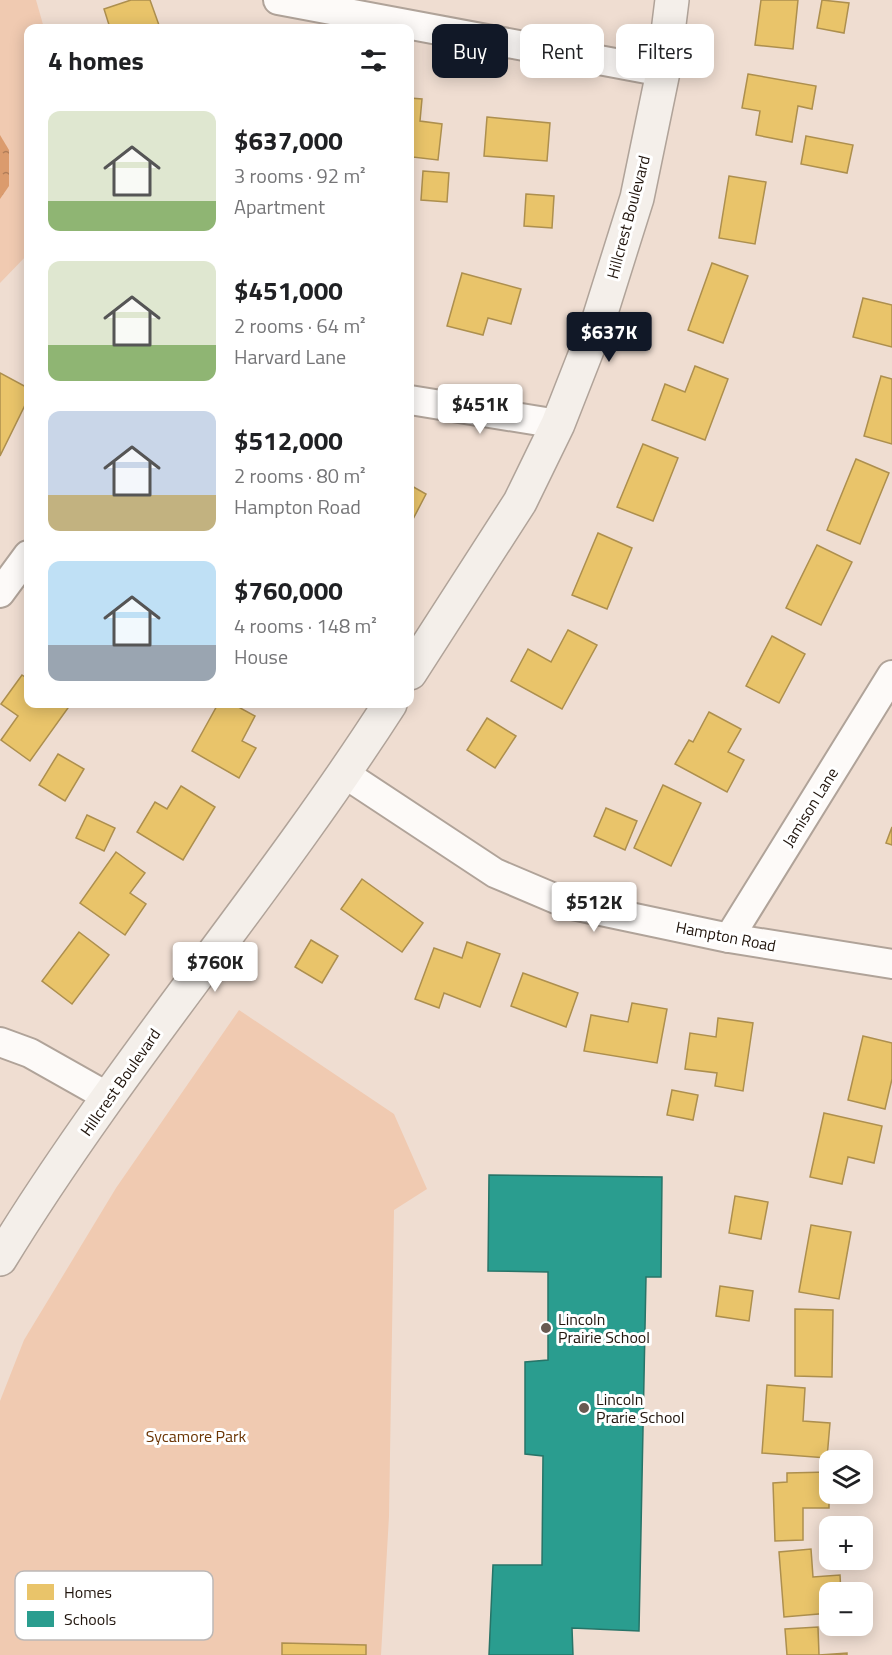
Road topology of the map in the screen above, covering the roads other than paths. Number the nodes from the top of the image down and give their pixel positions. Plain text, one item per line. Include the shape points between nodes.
1 (278, 0) edge
2 (672, 0) edge
3 (406, 24) edge
4 (669, 24) edge
5 (414, 25) edge
6 (616, 63) edge
7 (662, 78) edge
8 (414, 401) edge
9 (558, 424) junction
10 (24, 560) edge
11 (0, 593) edge
12 (414, 667) edge
13 (892, 675) edge
14 (387, 708) edge
15 (345, 774) junction
16 (729, 938) junction
17 (892, 964) edge
18 (0, 1042) edge
19 (108, 1097) junction
20 (0, 1259) edge

1 - 3 street
2 - 4 street, Hillcrest Boulevard
5 - 6 street
7 - 9 street, Hillcrest Boulevard via 637,198 598,322
8 - 9 street
9 - 12 street, Hillcrest Boulevard via 520,502
10 - 11 street
13 - 16 street, Jamison Lane
14 - 15 street, Hillcrest Boulevard
15 - 16 street, Hampton Road via 495,873 568,904
15 - 19 street, Hillcrest Boulevard
16 - 17 street, Hampton Road
18 - 19 street via 30,1053
19 - 20 street, Hillcrest Boulevard

